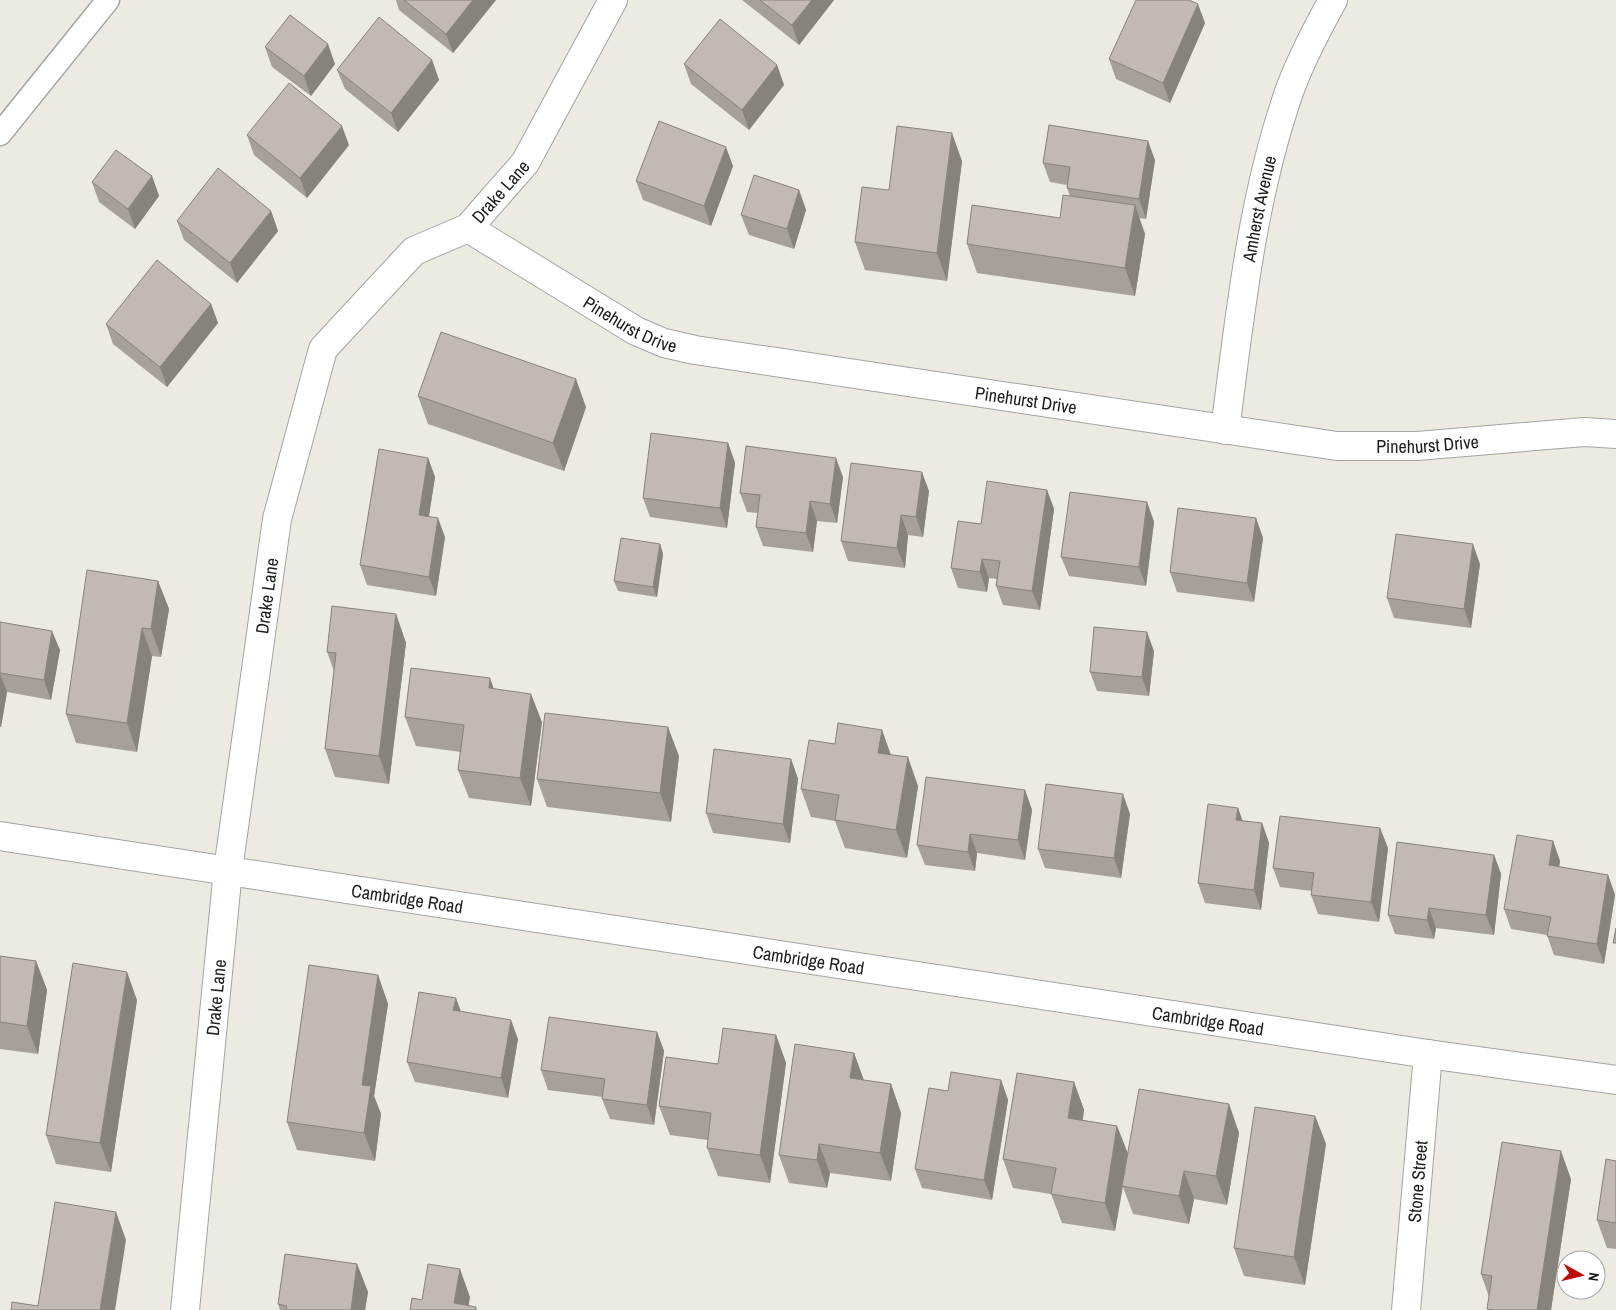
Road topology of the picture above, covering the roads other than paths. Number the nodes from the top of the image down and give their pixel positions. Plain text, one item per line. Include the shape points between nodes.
1 (108, 0) edge
2 (613, 0) edge
3 (1333, 0) edge
4 (0, 134) edge
5 (468, 228) junction
6 (1225, 430) junction
7 (1616, 434) edge
8 (0, 836) edge
9 (228, 870) junction
10 (1428, 1054) junction
11 (1616, 1080) edge
12 (185, 1310) edge
13 (1406, 1310) edge

1 - 4 lane
2 - 5 street, Drake Lane via 525,163
3 - 6 street, Amherst Avenue via 1290,90 1260,193 1249,250
5 - 6 street, Pinehurst Drive via 636,331 664,343
5 - 9 street, Drake Lane via 414,251 323,349 278,519
6 - 7 street, Pinehurst Drive via 1337,446 1416,446 1584,432
8 - 9 street, Cambridge Road
9 - 10 street, Cambridge Road
9 - 12 street, Drake Lane
10 - 11 street, Cambridge Road
10 - 13 street, Stone Street

